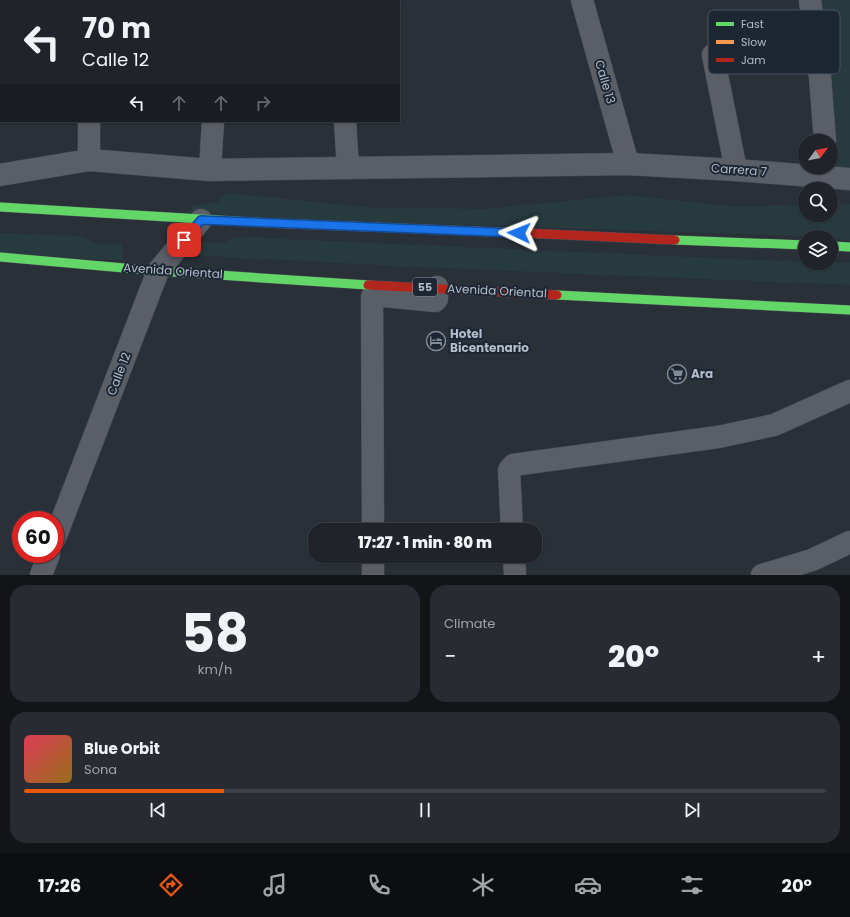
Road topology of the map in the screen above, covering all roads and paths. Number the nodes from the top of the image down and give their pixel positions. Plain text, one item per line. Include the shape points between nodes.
1 (582, 0) edge
2 (810, 0) edge
3 (811, 10) edge
4 (717, 74) edge
5 (820, 74) edge
6 (89, 122) edge
7 (213, 122) edge
8 (345, 122) edge
9 (824, 134) edge
10 (89, 160) junction
11 (628, 164) junction
12 (348, 168) junction
13 (210, 170) junction
14 (736, 170) junction
15 (0, 174) edge
16 (836, 175) edge
17 (0, 207) edge
18 (201, 220) junction
19 (798, 245) edge
20 (838, 246) edge
21 (850, 247) edge
22 (0, 256) edge
23 (158, 271) junction
24 (437, 287) junction
25 (850, 310) edge
26 (850, 391) edge
27 (64, 515) edge
28 (373, 523) edge
29 (512, 523) edge
30 (850, 542) edge
31 (46, 563) edge
32 (373, 563) edge
33 (514, 563) edge
34 (41, 575) edge
35 (373, 575) edge
36 (515, 575) edge
37 (762, 575) edge

1 - 11 street, Calle 13
2 - 3 street
4 - 14 street
5 - 9 street
6 - 10 street
7 - 13 street
8 - 12 street
10 - 13 street
10 - 15 street
11 - 12 street
11 - 14 street, Carrera 7
12 - 13 street
14 - 16 street, Carrera 7
17 - 18 main road
18 - 19 main road
18 - 23 street, Calle 12
20 - 21 main road
22 - 23 main road, Avenida Oriental / 55
23 - 24 main road, Avenida Oriental / 55
23 - 27 street, Calle 12
24 - 25 main road, Avenida Oriental / 55
24 - 28 street via 435,301 374,295 372,297
26 - 29 street via 774,425 718,437 513,465 509,470
30 - 37 street via 812,560
31 - 34 street
32 - 35 street
33 - 36 street

